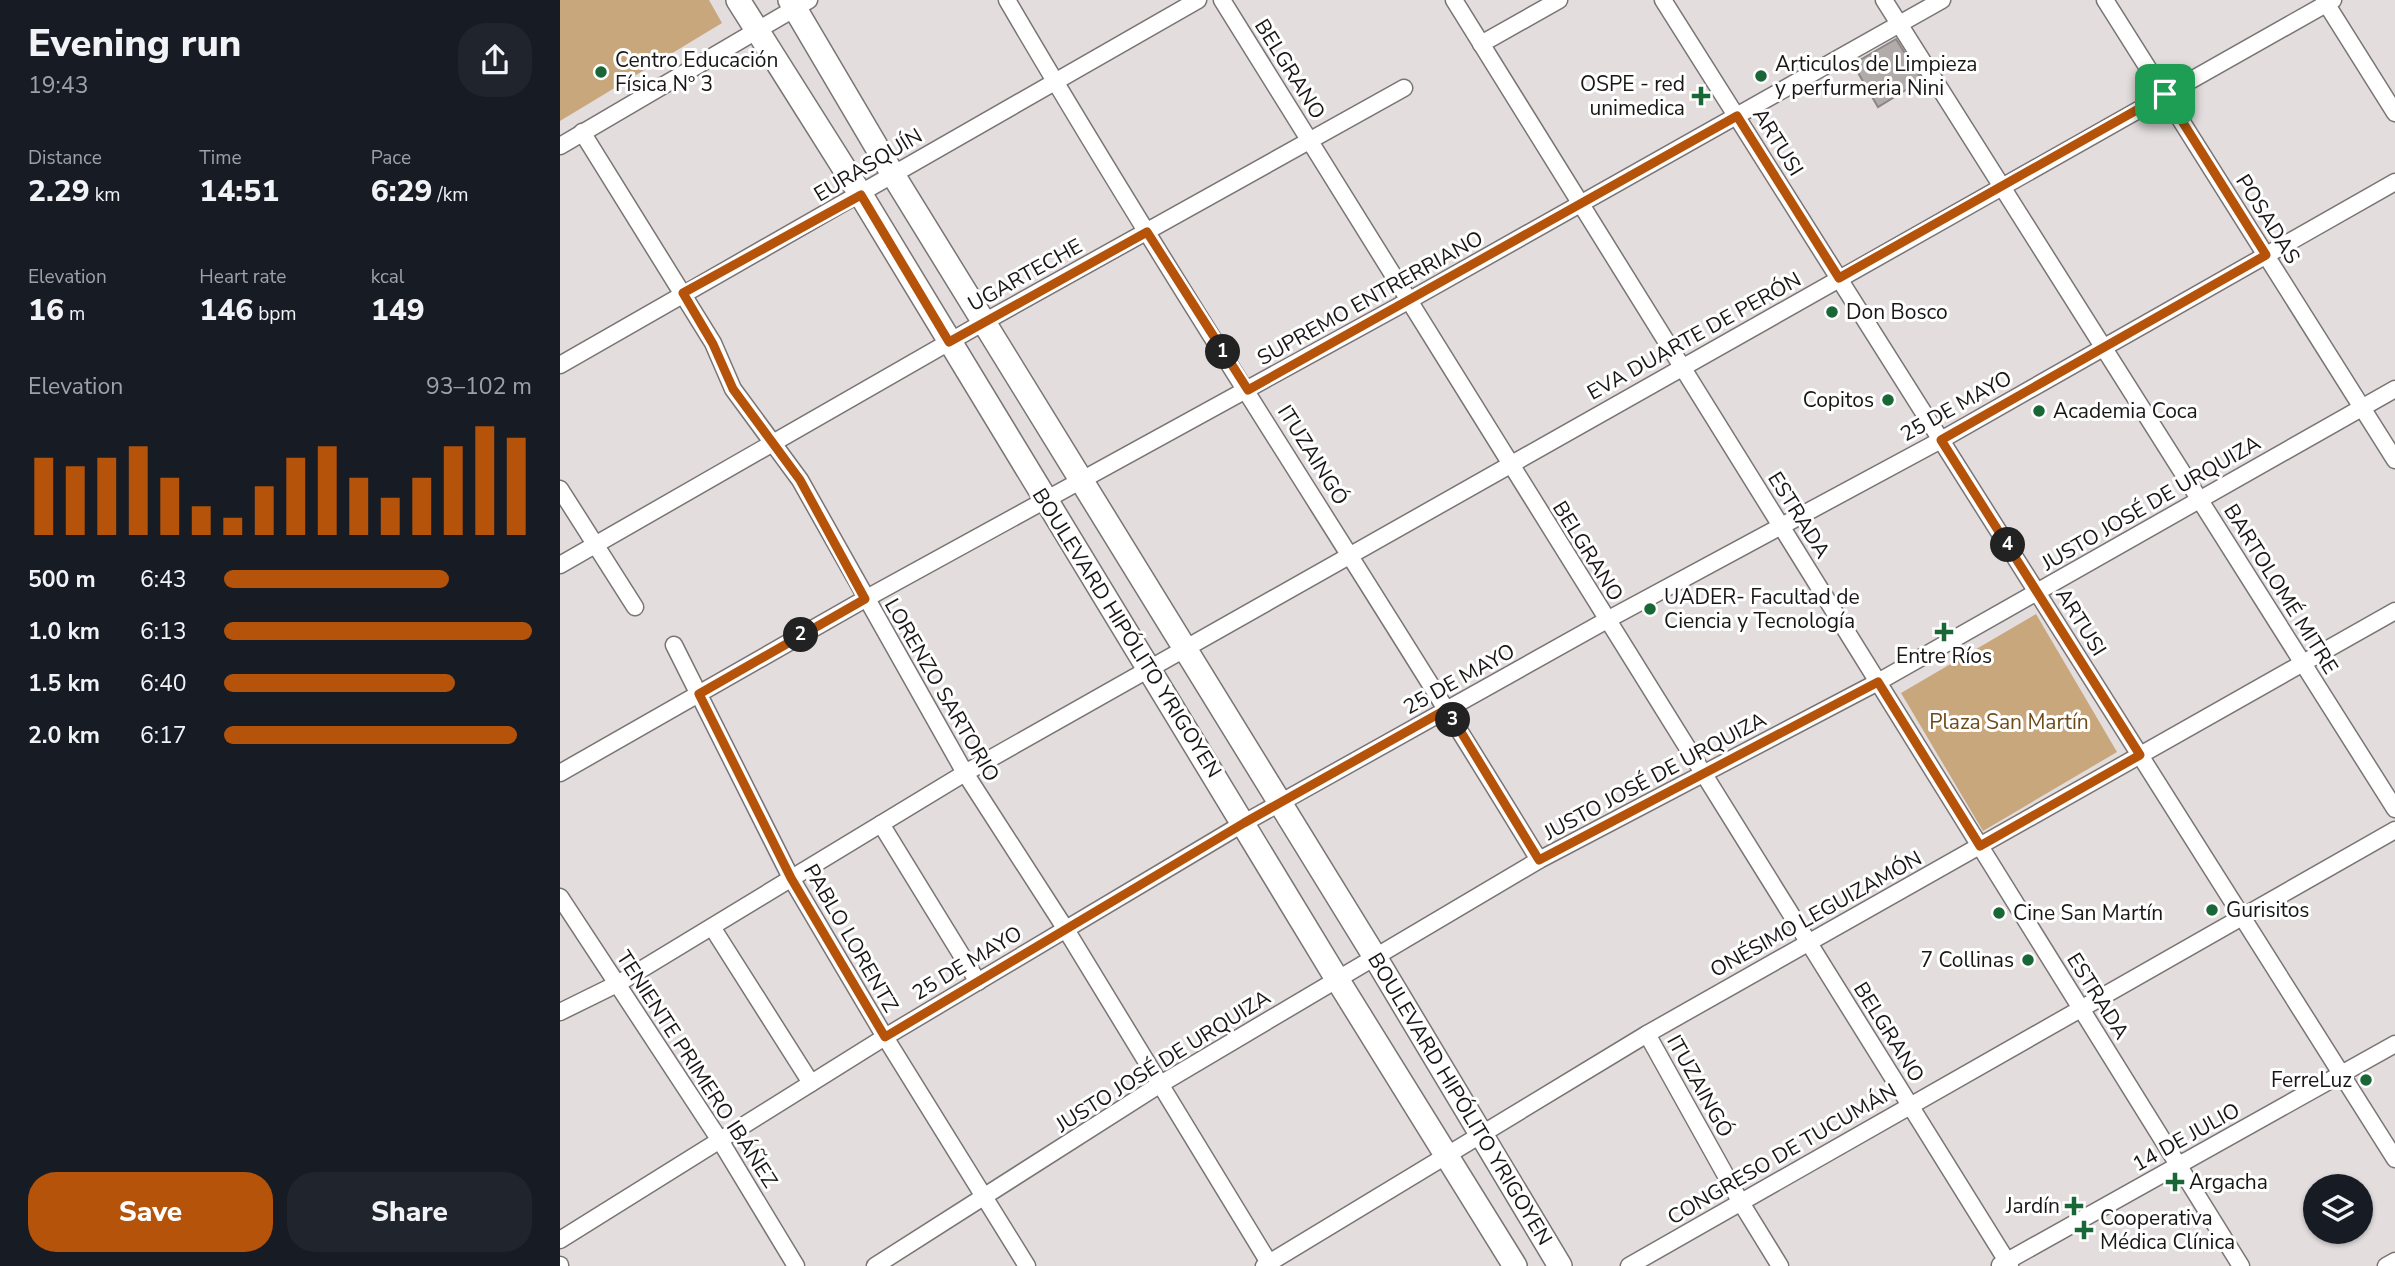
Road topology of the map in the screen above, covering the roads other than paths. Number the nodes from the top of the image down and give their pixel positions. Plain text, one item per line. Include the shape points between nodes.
1 (738, 0) edge
2 (1007, 0) edge
3 (1198, 0) edge
4 (1222, 0) edge
5 (1454, 0) edge
6 (1559, 0) edge
7 (1664, 0) edge
8 (1884, 0) edge
9 (1942, 0) edge
10 (2105, 0) edge
11 (2328, 1) edge
12 (798, 3) edge
13 (1899, 24) junction
14 (756, 29) junction
15 (1481, 44) junction
16 (1055, 83) junction
17 (1404, 88) dead end
18 (2165, 94) junction
19 (2395, 113) edge
20 (1737, 116) junction
21 (582, 132) junction
22 (1310, 141) junction
23 (560, 146) edge
24 (892, 173) junction
25 (2395, 182) edge
26 (2002, 187) junction
27 (861, 195) junction
28 (1580, 203) junction
29 (1147, 232) junction
30 (2266, 255) junction
31 (1839, 278) junction
32 (683, 293) junction
33 (1408, 301) junction
34 (984, 322) junction
35 (949, 342) junction
36 (2104, 347) junction
37 (560, 365) edge
38 (1682, 367) junction
39 (2395, 389) edge
40 (1248, 390) junction
41 (2362, 407) junction
42 (1941, 440) junction
43 (774, 443) junction
44 (2395, 460) edge
45 (1509, 465) junction
46 (1082, 481) junction
47 (560, 489) edge
48 (2200, 499) junction
49 (1046, 502) junction
50 (1781, 526) junction
51 (595, 545) junction
52 (1351, 554) junction
53 (560, 565) edge
54 (2037, 592) junction
55 (865, 599) junction
56 (635, 607) dead end
57 (2395, 611) edge
58 (1607, 620) junction
59 (674, 645) dead end
60 (1184, 649) junction
61 (2303, 663) junction
62 (1149, 669) junction
63 (1878, 682) junction
64 (699, 694) junction
65 (1447, 709) junction
66 (2140, 755) junction
67 (560, 773) edge
68 (965, 773) junction
69 (1705, 775) junction
70 (1280, 803) junction
71 (2395, 809) edge
72 (1244, 823) junction
73 (881, 824) junction
74 (2395, 830) edge
75 (1980, 846) junction
76 (1539, 860) junction
77 (791, 878) junction
78 (560, 897) edge
79 (2242, 917) junction
80 (712, 928) junction
81 (1065, 928) junction
82 (1808, 943) junction
83 (1375, 957) junction
84 (1337, 979) junction
85 (978, 982) junction
86 (619, 983) junction
87 (2081, 1008) junction
88 (560, 1012) edge
89 (1647, 1034) junction
90 (885, 1037) junction
91 (2395, 1044) edge
92 (2341, 1074) junction
93 (811, 1083) junction
94 (1159, 1085) junction
95 (1909, 1105) junction
96 (1480, 1135) junction
97 (721, 1142) junction
98 (1447, 1155) junction
99 (2395, 1159) edge
100 (2179, 1165) junction
101 (985, 1197) junction
102 (1740, 1201) junction
103 (560, 1240) edge
104 (2395, 1261) edge
105 (2005, 1264) edge
106 (1268, 1265) edge
107 (796, 1266) edge
108 (875, 1266) edge
109 (1027, 1266) edge
110 (1515, 1266) edge
111 (1560, 1266) edge
112 (1629, 1266) edge
113 (1780, 1266) edge
114 (2241, 1266) edge
115 (2386, 1266) edge

1 - 14 main road, BOULEVARD HIPÓLITO YRIGOYEN
2 - 16 street, ITUZAINGÓ
3 - 16 street, EURASQUÍN
4 - 22 street, BELGRANO
5 - 15 street, ESTRADA
6 - 15 street
7 - 20 street, ARTUSI
8 - 13 street, BARTOLOMÉ MITRE
9 - 13 street, SUPREMO ENTRERRIANO
10 - 18 street, POSADAS
11 - 18 street, EVA DUARTE DE PERÓN
11 - 19 street
12 - 14 street
12 - 24 main road, BOULEVARD HIPÓLITO YRIGOYEN
13 - 20 street, SUPREMO ENTRERRIANO
13 - 26 street, BARTOLOMÉ MITRE
14 - 21 street
14 - 27 main road, BOULEVARD HIPÓLITO YRIGOYEN
15 - 28 street, ESTRADA
16 - 24 street, EURASQUÍN
16 - 29 street, ITUZAINGÓ
17 - 22 street, UGARTECHE
18 - 26 street, EVA DUARTE DE PERÓN
18 - 30 street, POSADAS
20 - 28 street, SUPREMO ENTRERRIANO
20 - 31 street, ARTUSI
21 - 23 street
21 - 32 street, LORENZO SARTORIO
22 - 29 street, UGARTECHE
22 - 33 street, BELGRANO
24 - 27 street, EURASQUÍN
24 - 34 main road, BOULEVARD HIPÓLITO YRIGOYEN
25 - 30 street, 25 DE MAYO
26 - 31 street, EVA DUARTE DE PERÓN
26 - 36 street, BARTOLOMÉ MITRE
27 - 32 street, EURASQUÍN
27 - 35 main road, BOULEVARD HIPÓLITO YRIGOYEN
28 - 33 street, SUPREMO ENTRERRIANO
28 - 38 street, ESTRADA
29 - 34 street, UGARTECHE
29 - 40 street, ITUZAINGÓ
30 - 36 street, 25 DE MAYO
30 - 41 street, POSADAS
31 - 38 street, EVA DUARTE DE PERÓN
31 - 42 street, ARTUSI
32 - 37 street, EURASQUÍN
32 - 43 street, LORENZO SARTORIO via 733,389
33 - 40 street, SUPREMO ENTRERRIANO
33 - 45 street, BELGRANO
34 - 35 street, UGARTECHE
34 - 46 main road, BOULEVARD HIPÓLITO YRIGOYEN
35 - 43 street, UGARTECHE
35 - 49 main road, BOULEVARD HIPÓLITO YRIGOYEN
36 - 42 street, 25 DE MAYO
36 - 48 street, BARTOLOMÉ MITRE
38 - 45 street, EVA DUARTE DE PERÓN
38 - 50 street, ESTRADA
39 - 41 street, JUSTO JOSÉ DE URQUIZA
40 - 46 street, SUPREMO ENTRERRIANO
40 - 52 street, ITUZAINGÓ
41 - 44 street, POSADAS
41 - 48 street, JUSTO JOSÉ DE URQUIZA
42 - 50 street, 25 DE MAYO
42 - 54 street, ARTUSI
43 - 51 street, UGARTECHE
43 - 55 street, LORENZO SARTORIO via 800,480
45 - 52 street, EVA DUARTE DE PERÓN
45 - 58 street, BELGRANO
46 - 49 street, SUPREMO ENTRERRIANO
46 - 60 main road, BOULEVARD HIPÓLITO YRIGOYEN
47 - 51 street
48 - 54 street, JUSTO JOSÉ DE URQUIZA
48 - 61 street, BARTOLOMÉ MITRE
49 - 55 street, SUPREMO ENTRERRIANO
49 - 62 main road, BOULEVARD HIPÓLITO YRIGOYEN
50 - 58 street, 25 DE MAYO
50 - 63 street, ESTRADA
51 - 53 street, UGARTECHE
51 - 56 street
52 - 60 street, EVA DUARTE DE PERÓN
52 - 65 street, ITUZAINGÓ
54 - 63 street, JUSTO JOSÉ DE URQUIZA
54 - 66 street, ARTUSI
55 - 64 street, SUPREMO ENTRERRIANO
55 - 68 street, LORENZO SARTORIO
57 - 61 street, ONÉSIMO LEGUIZAMÓN
58 - 65 street, 25 DE MAYO
58 - 69 street, BELGRANO
59 - 64 street, PABLO LORENTZ
60 - 62 street, EVA DUARTE DE PERÓN
60 - 70 main road, BOULEVARD HIPÓLITO YRIGOYEN
61 - 66 street, ONÉSIMO LEGUIZAMÓN
61 - 71 street, BARTOLOMÉ MITRE
62 - 68 street, EVA DUARTE DE PERÓN
62 - 72 main road, BOULEVARD HIPÓLITO YRIGOYEN
63 - 69 street, JUSTO JOSÉ DE URQUIZA
63 - 75 street, ESTRADA
64 - 67 street, SUPREMO ENTRERRIANO
64 - 77 street, PABLO LORENTZ
65 - 70 street, 25 DE MAYO
65 - 76 street, ITUZAINGÓ
66 - 75 street, ONÉSIMO LEGUIZAMÓN
66 - 79 street, ARTUSI
68 - 73 street, EVA DUARTE DE PERÓN
68 - 81 street, LORENZO SARTORIO
69 - 76 street, JUSTO JOSÉ DE URQUIZA
69 - 82 street, BELGRANO
70 - 72 street, 25 DE MAYO
70 - 83 main road, BOULEVARD HIPÓLITO YRIGOYEN
72 - 81 street, 25 DE MAYO
72 - 84 main road, BOULEVARD HIPÓLITO YRIGOYEN
73 - 77 street, EVA DUARTE DE PERÓN
73 - 85 street
74 - 79 street, CONGRESO DE TUCUMÁN
75 - 82 street, ONÉSIMO LEGUIZAMÓN
75 - 87 street, ESTRADA
76 - 83 street, JUSTO JOSÉ DE URQUIZA
77 - 80 street, EVA DUARTE DE PERÓN
77 - 90 street, PABLO LORENTZ
78 - 86 street, TENIENTE PRIMERO IBÁÑEZ
79 - 87 street, CONGRESO DE TUCUMÁN
79 - 92 street, ARTUSI
80 - 86 street, EVA DUARTE DE PERÓN
80 - 93 street
81 - 85 street, 25 DE MAYO
81 - 94 street, LORENZO SARTORIO
82 - 89 street, ONÉSIMO LEGUIZAMÓN
82 - 95 street, BELGRANO
83 - 84 street, JUSTO JOSÉ DE URQUIZA
83 - 96 main road, BOULEVARD HIPÓLITO YRIGOYEN
84 - 94 street, JUSTO JOSÉ DE URQUIZA
84 - 98 main road, BOULEVARD HIPÓLITO YRIGOYEN
85 - 90 street, 25 DE MAYO
86 - 88 street, EVA DUARTE DE PERÓN
86 - 97 street, TENIENTE PRIMERO IBÁÑEZ
87 - 95 street, CONGRESO DE TUCUMÁN
87 - 100 street, ESTRADA
89 - 96 street, ONÉSIMO LEGUIZAMÓN
89 - 102 street, ITUZAINGÓ
90 - 93 street, 25 DE MAYO
90 - 101 street, PABLO LORENTZ
91 - 92 street, 14 DE JULIO
92 - 99 street, ARTUSI
92 - 100 street, 14 DE JULIO
93 - 97 street, 25 DE MAYO
94 - 101 street, JUSTO JOSÉ DE URQUIZA
94 - 106 street, LORENZO SARTORIO
95 - 102 street, CONGRESO DE TUCUMÁN
95 - 105 street, BELGRANO
96 - 98 street, ONÉSIMO LEGUIZAMÓN
96 - 111 main road, BOULEVARD HIPÓLITO YRIGOYEN
97 - 103 street, 25 DE MAYO
97 - 107 street, TENIENTE PRIMERO IBÁÑEZ
98 - 106 street, ONÉSIMO LEGUIZAMÓN
98 - 110 main road, BOULEVARD HIPÓLITO YRIGOYEN
100 - 105 street, 14 DE JULIO
100 - 114 street, ESTRADA
101 - 108 street, JUSTO JOSÉ DE URQUIZA
101 - 109 street, PABLO LORENTZ
102 - 112 street, CONGRESO DE TUCUMÁN
102 - 113 street, ITUZAINGÓ
104 - 115 street

